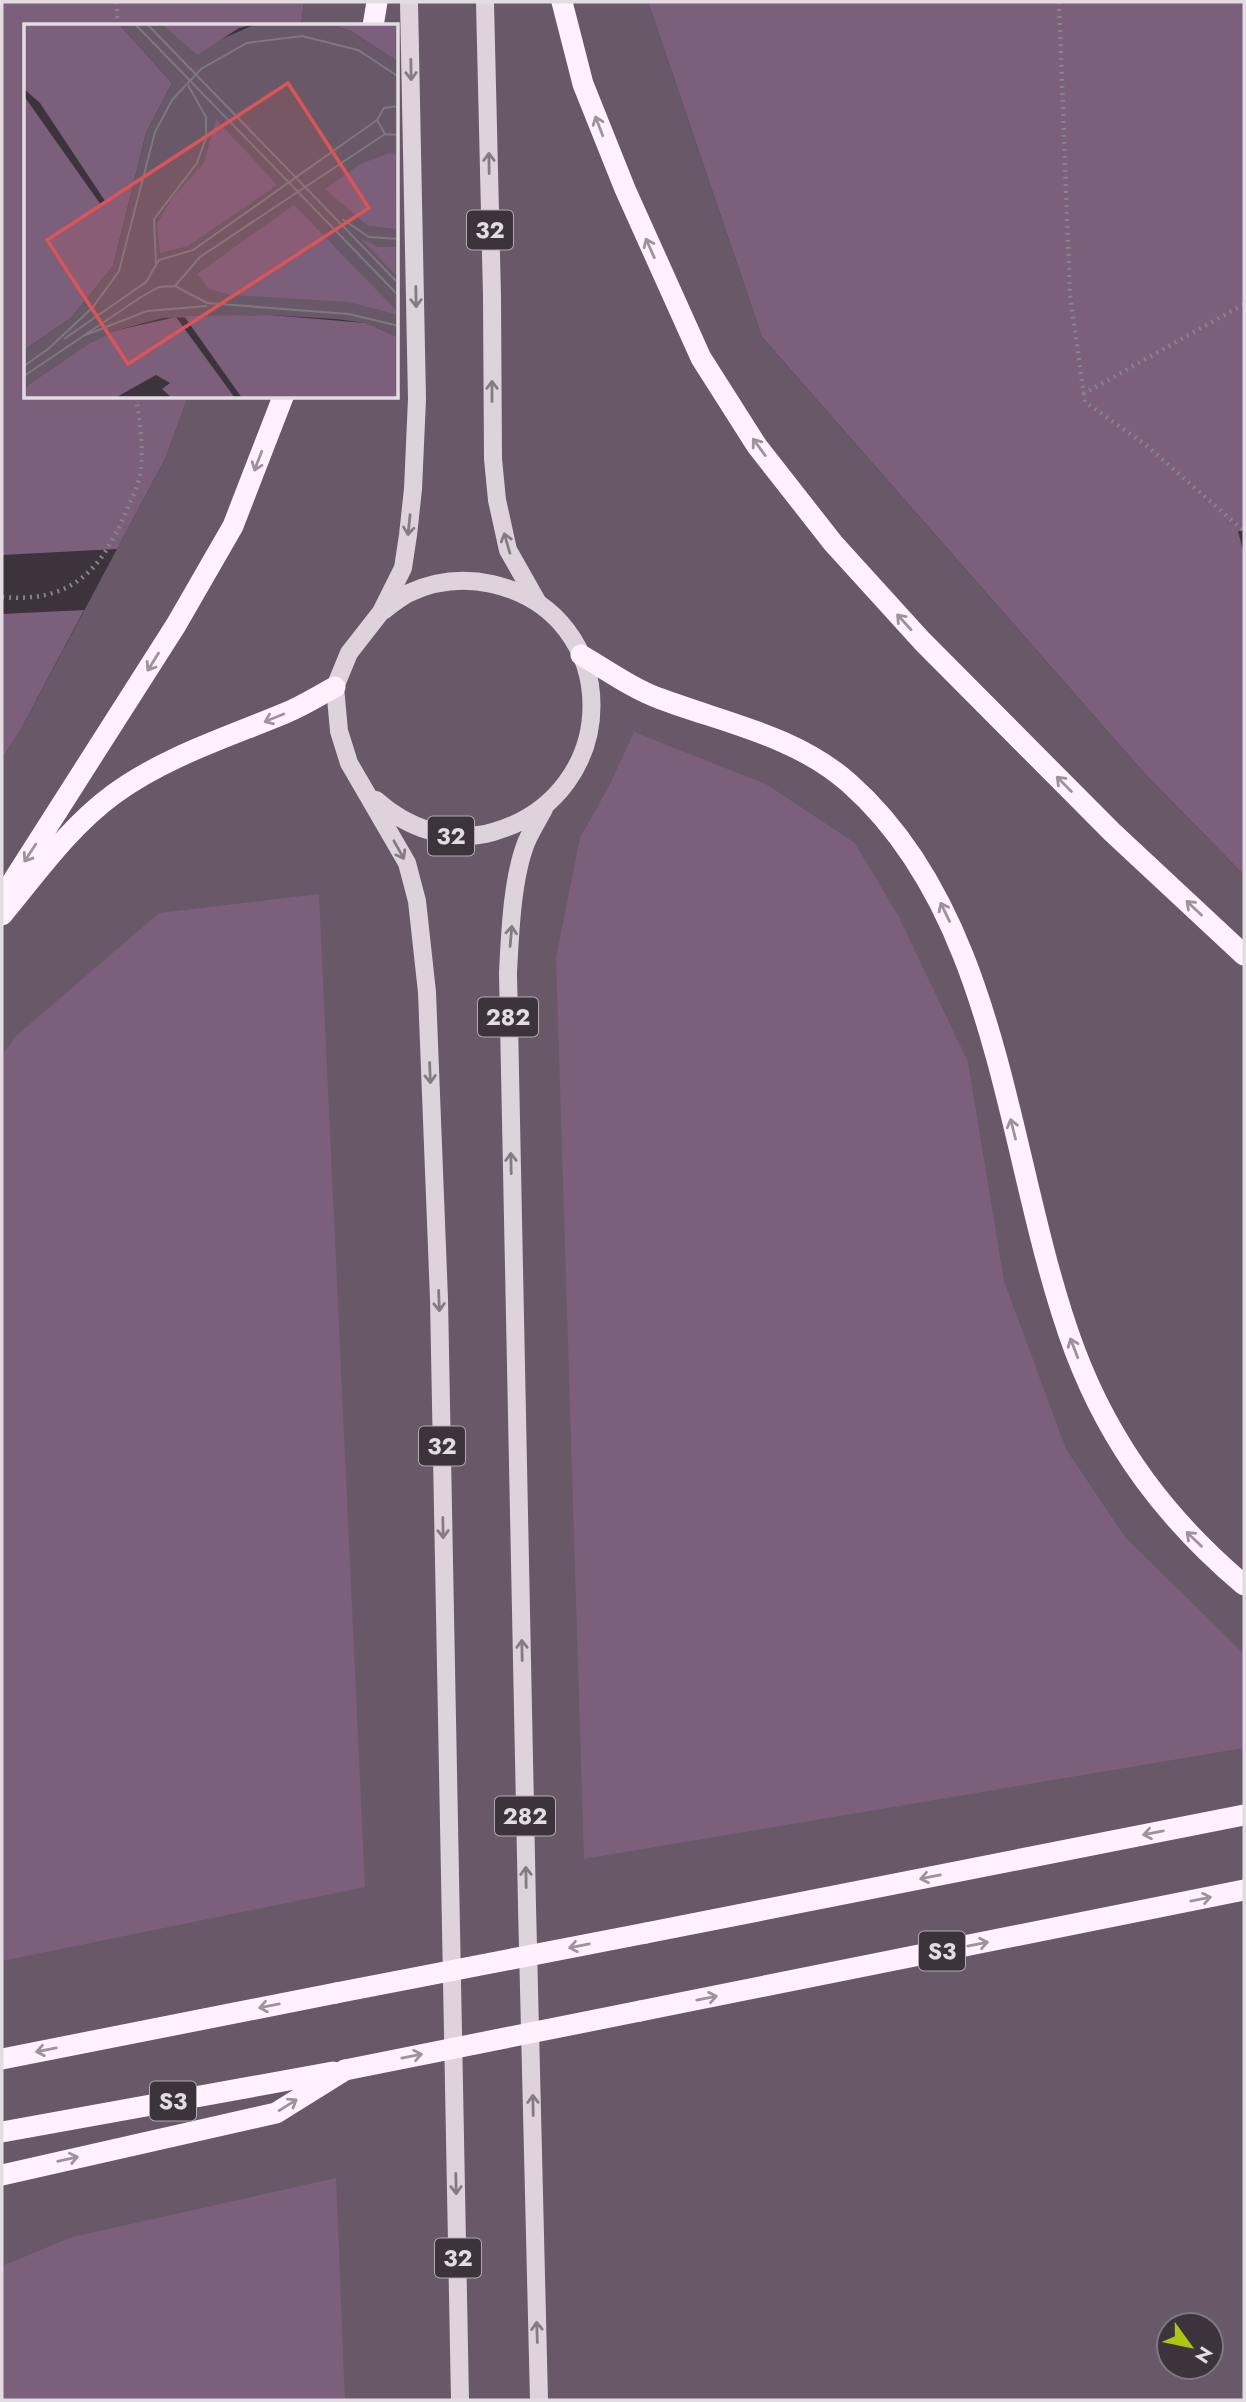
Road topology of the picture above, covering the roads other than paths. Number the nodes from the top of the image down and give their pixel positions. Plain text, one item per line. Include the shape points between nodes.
1 (377, 2) edge
2 (409, 2) edge
3 (485, 2) edge
4 (562, 2) edge
5 (373, 24) edge
6 (281, 399) edge
7 (538, 603) junction
8 (381, 612) junction
9 (581, 655) junction
10 (335, 687) junction
11 (366, 790) junction
12 (544, 809) junction
13 (2, 898) edge
14 (2, 915) edge
15 (1244, 955) edge
16 (1244, 1585) edge
17 (1244, 1815) edge
18 (1244, 1890) edge
19 (2, 2059) edge
20 (345, 2070) junction
21 (2, 2132) edge
22 (2, 2175) edge
23 (460, 2400) edge
24 (539, 2400) edge

1 - 5 highway
2 -> 8 main road, 32 via 414,476 403,568
7 -> 3 main road, 32 via 508,550 493,459
15 -> 4 highway via 1112,832 922,641 833,543 757,446 701,358 629,201 583,83
6 -> 13 highway via 233,526 176,625
7 - 8 main road, 32 via 508,588 475,581 441,582 409,593
7 - 9 main road, 32 via 563,626
8 - 10 main road, 32 via 349,653
9 - 12 main road, 32 via 591,687 592,722 584,755 567,784
16 -> 9 highway via 1176,1520 1137,1473 1097,1400 1058,1302 995,1057 963,955 946,914 904,843 848,782 820,761 747,727 658,699
10 - 11 main road, 32 via 339,731 349,762
10 -> 14 highway via 286,713 175,757 116,793 69,834
11 - 12 main road, 32 via 391,813 419,828 451,836 484,835 515,826
11 -> 23 main road, 32 via 407,863 417,901 427,992 439,1298
24 -> 12 main road, 282 via 508,973 521,860
17 -> 19 highway, bridge
20 -> 18 highway, S3, bridge
20 - 21 highway, S3
22 -> 20 highway via 275,2113

